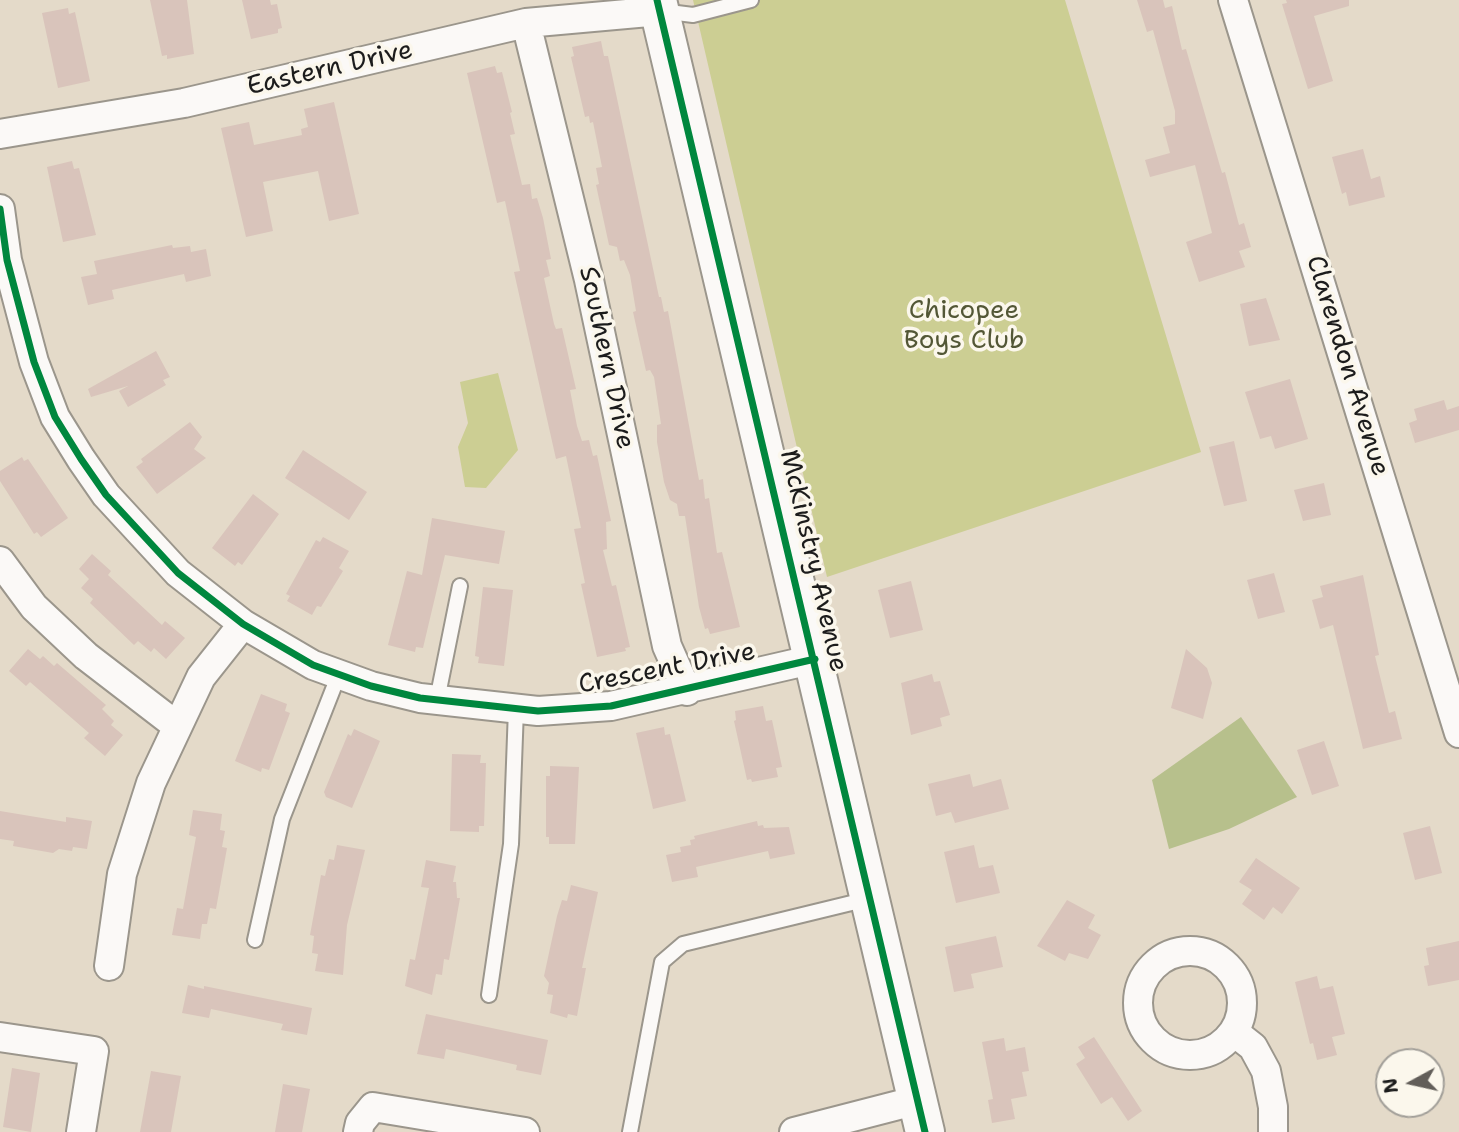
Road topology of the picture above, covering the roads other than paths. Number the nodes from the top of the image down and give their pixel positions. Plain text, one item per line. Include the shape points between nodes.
1 (751, 0) edge
2 (1233, 0) edge
3 (659, 5) edge
4 (526, 23) junction
5 (0, 134) edge
6 (0, 209) edge
7 (0, 561) edge
8 (460, 586) dead end
9 (243, 624) junction
10 (815, 659) junction
11 (339, 674) junction
12 (687, 691) junction
13 (437, 700) junction
14 (516, 709) junction
15 (177, 726) junction
16 (1459, 733) edge
17 (871, 899) junction
18 (255, 940) dead end
19 (109, 966) dead end
20 (489, 995) dead end
21 (1234, 1032) dead end
22 (0, 1037) edge
23 (921, 1116) edge
24 (82, 1132) edge
25 (358, 1132) edge
26 (526, 1132) edge
27 (630, 1132) edge
28 (794, 1132) edge
29 (1273, 1132) edge

1 - 3 lane via 693,15
2 - 16 street, Clarendon Avenue
3 - 4 street, Eastern Drive
3 - 10 street, McKinstry Avenue
4 - 5 street, Eastern Drive via 184,103
4 - 12 street, Southern Drive via 589,280 667,646
6 - 9 street, Crescent Drive via 20,315 55,417 106,495 135,529 178,573
7 - 15 street via 34,607 86,656
8 - 13 lane
9 - 11 street, Crescent Drive via 313,665
9 - 15 street via 201,677
10 - 12 street, Crescent Drive
10 - 17 street, McKinstry Avenue
11 - 13 street, Crescent Drive
11 - 18 lane via 282,819
12 - 14 street, Crescent Drive via 611,706
13 - 14 street, Crescent Drive
14 - 20 lane via 511,844
15 - 19 street via 151,783 122,874
17 - 23 street, McKinstry Avenue
17 - 27 lane via 683,944 662,962
21 - 29 street via 1253,1047 1266,1071
22 - 24 street via 94,1051
23 - 28 street
25 - 26 street via 373,1107

